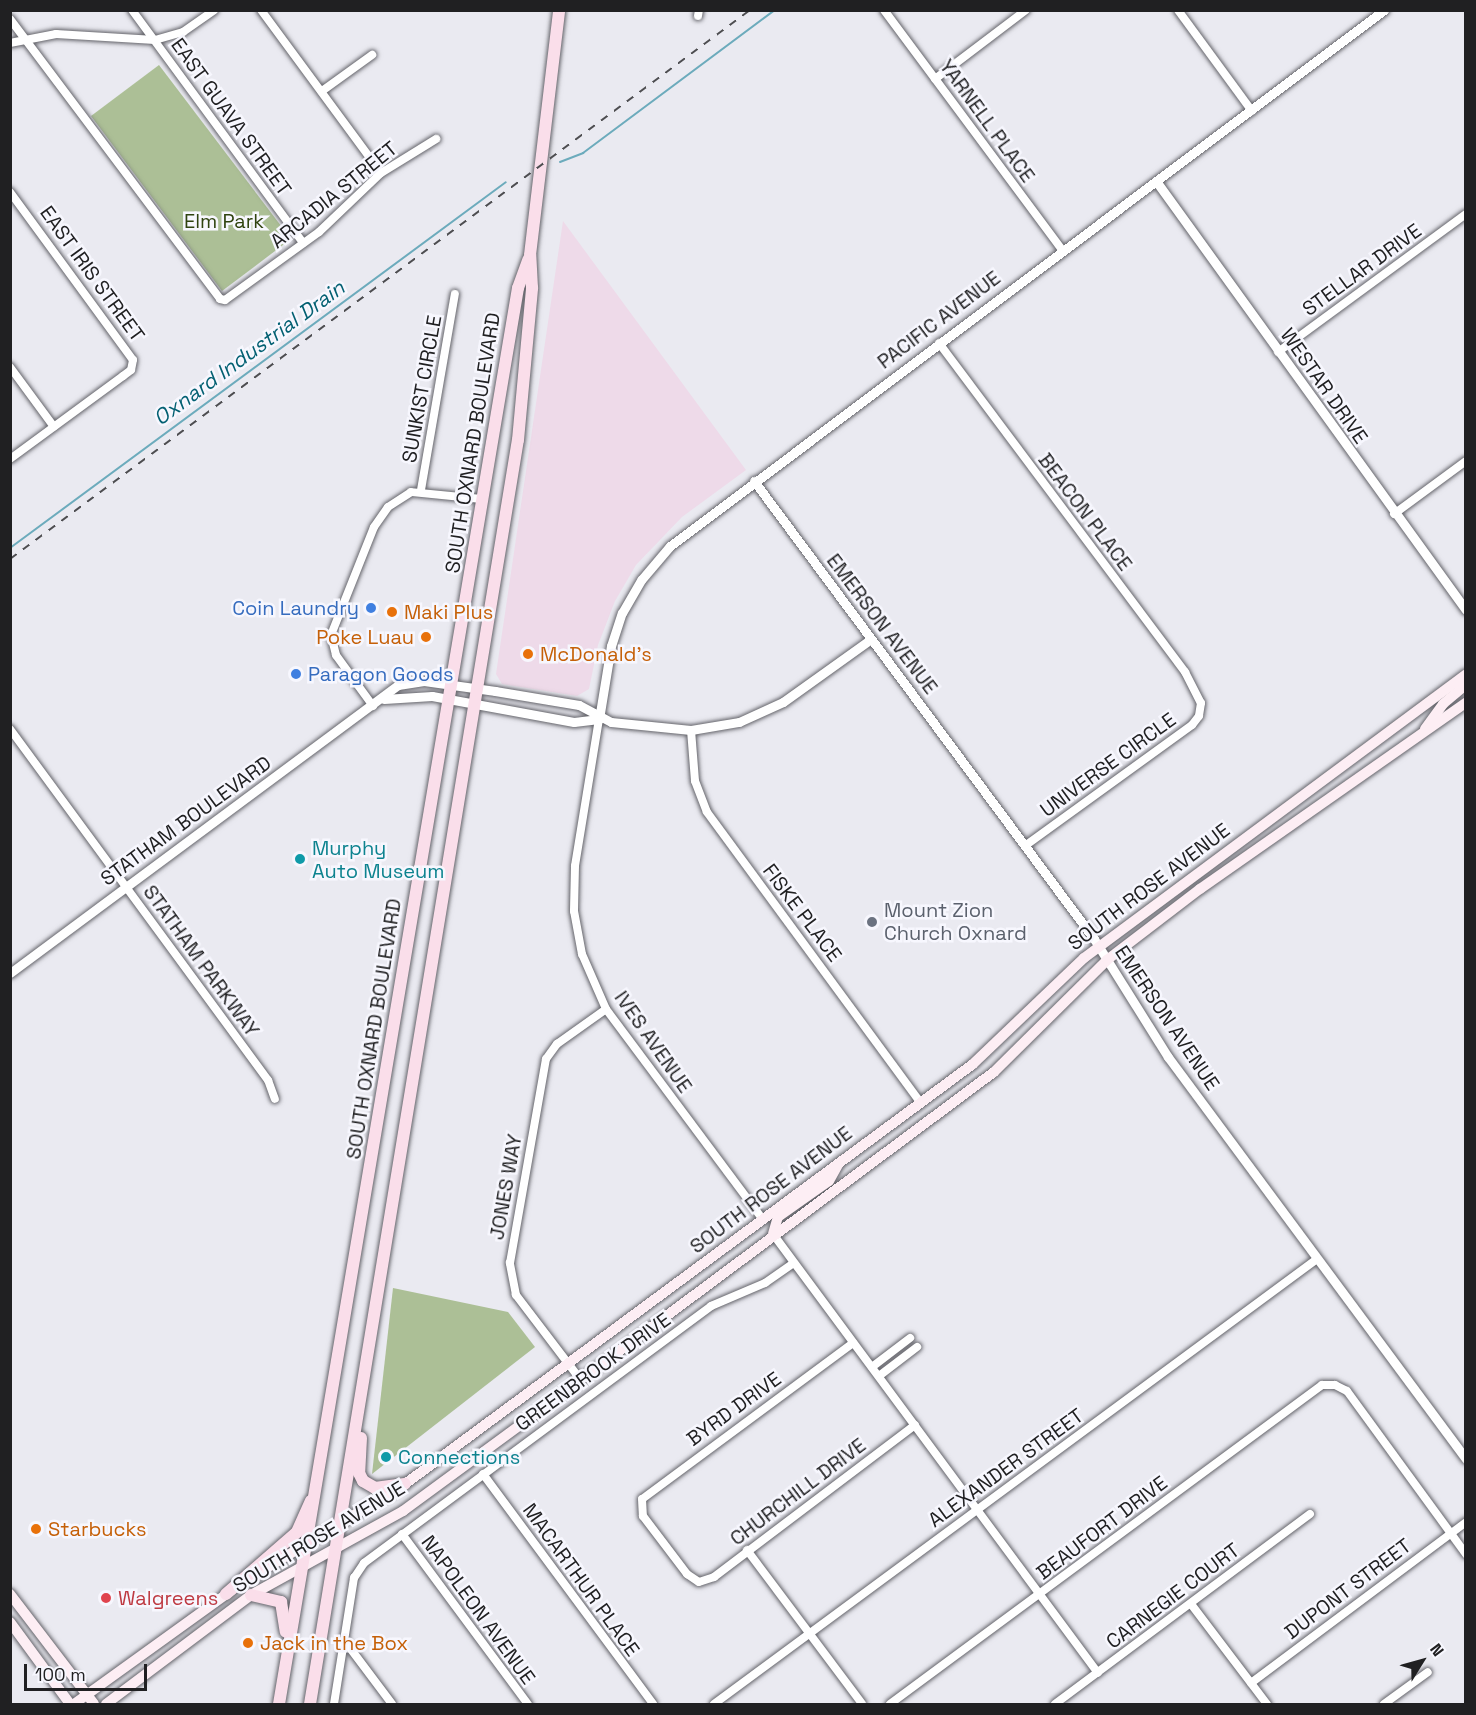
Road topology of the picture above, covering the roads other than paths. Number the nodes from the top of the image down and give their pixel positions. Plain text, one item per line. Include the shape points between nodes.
1 (132, 10) edge
2 (214, 10) edge
3 (261, 10) edge
4 (559, 10) edge
5 (884, 10) edge
6 (1026, 10) edge
7 (1178, 10) edge
8 (1384, 10) edge
9 (10, 19) edge
10 (25, 39) junction
11 (155, 40) junction
12 (10, 43) edge
13 (372, 55) dead end
14 (935, 79) junction
15 (321, 91) junction
16 (1252, 111) junction
17 (436, 139) dead end
18 (381, 173) junction
19 (1156, 181) junction
20 (10, 192) edge
21 (1466, 214) edge
22 (303, 243) junction
23 (1063, 251) junction
24 (530, 255) junction
25 (455, 294) dead end
26 (939, 343) junction
27 (1278, 352) junction
28 (10, 367) edge
29 (54, 427) junction
30 (10, 459) edge
31 (1466, 461) edge
32 (754, 481) junction
33 (421, 490) junction
34 (483, 499) junction
35 (1394, 514) junction
36 (1466, 610) edge
37 (871, 639) junction
38 (1466, 674) edge
39 (1466, 685) edge
40 (452, 686) junction
41 (479, 689) junction
42 (384, 699) junction
43 (449, 699) junction
44 (1201, 703) joint
45 (1466, 703) edge
46 (476, 705) junction
47 (373, 706) junction
48 (599, 719) junction
49 (10, 729) edge
50 (691, 730) junction
51 (1420, 736) junction
52 (1025, 846) junction
53 (126, 887) junction
54 (1099, 948) junction
55 (1107, 960) junction
56 (10, 973) edge
57 (606, 1009) junction
58 (275, 1099) dead end
59 (921, 1103) junction
60 (841, 1160) junction
61 (763, 1220) junction
62 (773, 1234) junction
63 (1317, 1258) junction
64 (794, 1263) junction
65 (910, 1338) dead end
66 (853, 1343) junction
67 (917, 1347) dead end
68 (567, 1362) junction
69 (872, 1367) junction
70 (879, 1376) junction
71 (580, 1379) junction
72 (363, 1396) junction
73 (915, 1425) junction
74 (1466, 1459) edge
75 (483, 1474) junction
76 (320, 1477) junction
77 (405, 1484) junction
78 (977, 1509) junction
79 (1310, 1514) dead end
80 (1466, 1522) edge
81 (337, 1526) junction
82 (402, 1534) junction
83 (1450, 1534) junction
84 (309, 1543) junction
85 (747, 1550) junction
86 (333, 1552) junction
87 (1466, 1554) edge
88 (304, 1567) junction
89 (699, 1582) joint
90 (10, 1594) edge
91 (226, 1594) junction
92 (1040, 1594) junction
93 (251, 1596) junction
94 (1191, 1604) junction
95 (10, 1622) edge
96 (809, 1634) junction
97 (344, 1640) junction
98 (285, 1668) junction
99 (1428, 1672) dead end
100 (1098, 1673) junction
101 (1251, 1683) junction
102 (90, 1700) edge
103 (72, 1704) edge
104 (105, 1704) edge
105 (279, 1704) edge
106 (310, 1704) edge
107 (334, 1704) edge
108 (392, 1704) edge
109 (528, 1704) edge
110 (653, 1704) edge
111 (714, 1704) edge
112 (862, 1704) edge
113 (890, 1704) edge
114 (1055, 1704) edge
115 (1267, 1704) edge
116 (1384, 1704) edge

1 - 11 street, EAST GUAVA STREET
2 - 11 street via 183,32
3 - 15 street
4 - 24 main road, SOUTH OXNARD BOULEVARD
5 - 14 street, YARNELL PLACE
6 - 14 street
7 - 16 street
8 - 16 street, PACIFIC AVENUE
9 - 10 street
10 - 11 street via 56,34
10 - 12 street
10 - 22 street, ARCADIA STREET via 211,292 225,300
11 - 22 street, EAST GUAVA STREET
13 - 15 street
14 - 23 street, YARNELL PLACE
15 - 18 street
16 - 19 street, PACIFIC AVENUE
17 - 18 street, ARCADIA STREET
18 - 22 street, ARCADIA STREET
19 - 23 street, PACIFIC AVENUE
19 - 27 street, WESTAR DRIVE
20 - 29 street, EAST IRIS STREET via 131,354 133,365 123,376
21 - 27 street, STELLAR DRIVE
23 - 26 street, PACIFIC AVENUE
24 - 34 main road, SOUTH OXNARD BOULEVARD via 519,288
24 - 41 main road, SOUTH OXNARD BOULEVARD via 532,288 522,402
25 - 33 street, SUNKIST CIRCLE
26 - 32 street, PACIFIC AVENUE
26 - 44 street, BEACON PLACE via 1185,672
27 - 35 street, WESTAR DRIVE
28 - 29 street
29 - 30 street
31 - 35 street
32 - 37 street, EMERSON AVENUE
32 - 48 street, PACIFIC AVENUE via 677,540 642,579 614,635
33 - 34 street, SUNKIST CIRCLE
33 - 47 street, SUNKIST CIRCLE via 400,497 374,527 331,635 336,655
34 - 40 main road, SOUTH OXNARD BOULEVARD
35 - 36 street, WESTAR DRIVE
37 - 50 street, STATHAM BOULEVARD via 783,702 739,722
37 - 52 street, EMERSON AVENUE
38 - 54 main road, SOUTH ROSE AVENUE
39 - 51 main road via 1443,704
40 - 41 street, STATHAM BOULEVARD
40 - 42 street, STATHAM BOULEVARD via 413,682 398,685
40 - 43 main road, SOUTH OXNARD BOULEVARD
41 - 46 main road, SOUTH OXNARD BOULEVARD
41 - 48 street, STATHAM BOULEVARD via 579,705
42 - 43 street, STATHAM BOULEVARD
42 - 47 street, STATHAM BOULEVARD
43 - 46 street, STATHAM BOULEVARD
43 - 76 main road, SOUTH OXNARD BOULEVARD
44 - 52 street, UNIVERSE CIRCLE via 1199,716 1191,724
45 - 51 main road, SOUTH ROSE AVENUE
46 - 48 street, STATHAM BOULEVARD via 574,722
46 - 72 main road, SOUTH OXNARD BOULEVARD
47 - 53 street, STATHAM BOULEVARD
48 - 50 street, STATHAM BOULEVARD
48 - 57 street, IVES AVENUE via 573,889 582,954
49 - 53 street, STATHAM PARKWAY
50 - 59 street, FISKE PLACE via 695,781 706,813
51 - 55 main road, SOUTH ROSE AVENUE
52 - 54 street, EMERSON AVENUE
53 - 56 street, STATHAM BOULEVARD
53 - 58 street, STATHAM PARKWAY via 268,1080
54 - 55 street, EMERSON AVENUE
54 - 59 main road, SOUTH ROSE AVENUE via 1055,984 995,1047
55 - 62 main road, SOUTH ROSE AVENUE via 1004,1063
55 - 63 street, EMERSON AVENUE via 1168,1057
57 - 61 street, IVES AVENUE
57 - 68 street, JONES WAY via 557,1044 546,1059 510,1263 516,1294
59 - 60 main road, SOUTH ROSE AVENUE
60 - 61 main road, SOUTH ROSE AVENUE
60 - 62 main road via 829,1181 778,1217
61 - 68 main road, SOUTH ROSE AVENUE
62 - 64 street
62 - 71 main road, SOUTH ROSE AVENUE
63 - 74 street, EMERSON AVENUE
63 - 78 street, ALEXANDER STREET
64 - 66 street
64 - 75 street, GREENBROOK DRIVE via 765,1283 711,1306
65 - 69 street
66 - 69 street
66 - 89 street, BYRD DRIVE via 647,1493 640,1506 643,1516 687,1574
67 - 70 street
68 - 71 street, JONES WAY
68 - 77 main road, SOUTH ROSE AVENUE
69 - 70 street
70 - 73 street
71 - 86 main road, SOUTH ROSE AVENUE via 403,1510
72 - 77 main road via 359,1473 363,1481 375,1488
72 - 81 main road, SOUTH OXNARD BOULEVARD
73 - 78 street
73 - 85 street, CHURCHILL DRIVE
75 - 82 street, GREENBROOK DRIVE
75 - 110 street, MACARTHUR PLACE
76 - 84 main road, SOUTH OXNARD BOULEVARD
76 - 91 main road via 297,1532
77 - 81 main road, SOUTH ROSE AVENUE
78 - 92 street
78 - 96 street, ALEXANDER STREET
79 - 94 street, CARNEGIE COURT
80 - 83 street, DUPONT STREET
81 - 84 main road, SOUTH ROSE AVENUE
81 - 86 main road, SOUTH OXNARD BOULEVARD
82 - 97 street, GREENBROOK DRIVE via 356,1573
82 - 109 street, NAPOLEON AVENUE
83 - 87 street
83 - 92 street, BEAUFORT DRIVE via 1347,1391 1335,1385 1317,1387
83 - 101 street, DUPONT STREET
84 - 88 main road, SOUTH OXNARD BOULEVARD
84 - 91 main road, SOUTH ROSE AVENUE
85 - 89 street, CHURCHILL DRIVE via 714,1577
85 - 96 street
86 - 88 main road, SOUTH ROSE AVENUE
86 - 106 main road, SOUTH OXNARD BOULEVARD
88 - 93 main road, SOUTH ROSE AVENUE
88 - 98 main road, SOUTH OXNARD BOULEVARD
90 - 102 main road
91 - 102 main road, SOUTH ROSE AVENUE
92 - 100 street
92 - 113 street, BEAUFORT DRIVE
93 - 98 main road via 276,1599 284,1606
93 - 104 main road, SOUTH ROSE AVENUE
94 - 100 street, CARNEGIE COURT
94 - 101 street
95 - 103 main road
96 - 111 street, ALEXANDER STREET
96 - 112 street
97 - 107 street, GREENBROOK DRIVE
97 - 108 street
98 - 105 main road, SOUTH OXNARD BOULEVARD
99 - 116 street
100 - 114 street, CARNEGIE COURT
101 - 115 street
102 - 103 main road, SOUTH ROSE AVENUE

